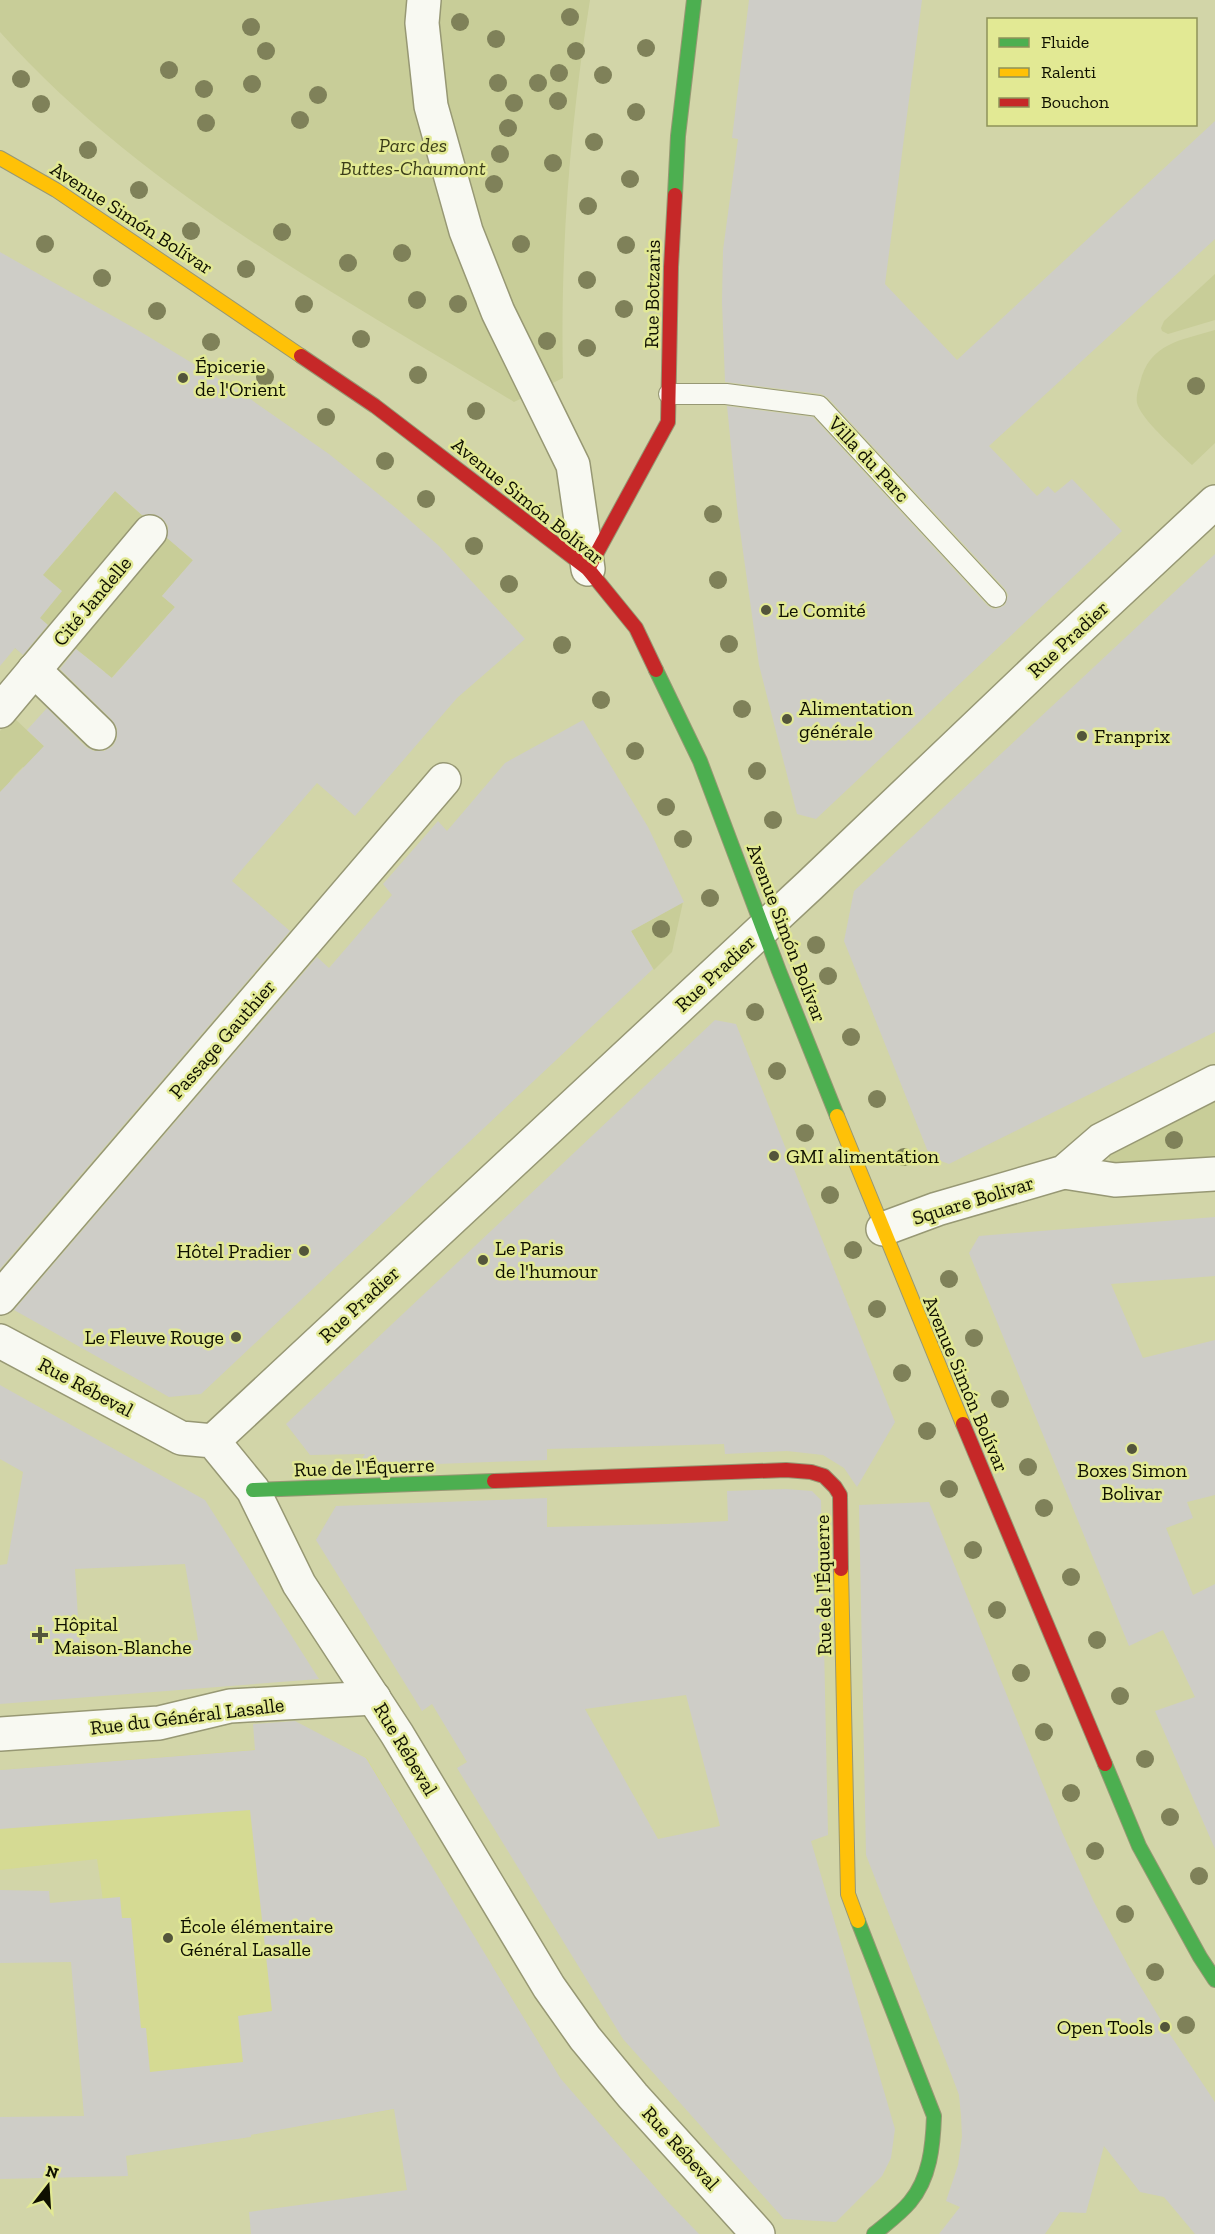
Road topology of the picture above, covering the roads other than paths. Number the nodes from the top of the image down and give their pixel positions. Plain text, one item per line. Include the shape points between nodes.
1 (424, 0) edge
2 (694, 0) edge
3 (0, 158) edge
4 (669, 394) junction
5 (1215, 502) edge
6 (150, 532) dead end
7 (588, 569) junction
8 (996, 597) dead end
9 (34, 670) junction
10 (0, 711) edge
11 (99, 733) dead end
12 (444, 780) dead end
13 (762, 928) junction
14 (1215, 1082) edge
15 (1064, 1172) junction
16 (1215, 1174) edge
17 (883, 1229) junction
18 (0, 1298) edge
19 (0, 1341) edge
20 (213, 1442) junction
21 (253, 1490) junction
22 (374, 1698) junction
23 (0, 1734) edge
24 (1215, 1980) edge
25 (758, 2234) edge
26 (874, 2234) edge

1 - 7 street via 422,23 431,106 463,220 498,312 573,465
2 - 4 main road, Rue Botzaris via 678,136
3 - 7 main road, Avenue Simón Bolívar via 66,196 375,405
4 - 7 main road, Rue Botzaris via 668,423
4 - 8 lane, Villa du Parc via 726,394 819,406
5 - 13 street, Rue Pradier
6 - 9 street, Cité Jandelle
7 - 13 main road, Avenue Simón Bolívar via 636,628 700,761
9 - 10 street, Cité Jandelle
9 - 11 street
12 - 18 street, Passage Gauthier
13 - 17 main road, Avenue Simón Bolívar
13 - 20 street, Rue Pradier
14 - 15 street, Square Bolivar via 1101,1140
15 - 16 street, Square Bolivar via 1115,1180
15 - 17 street, Square Bolivar
17 - 24 main road, Avenue Simón Bolívar via 1139,1846
19 - 20 street, Rue Rébeval via 181,1438
20 - 21 street, Rue Rébeval
21 - 22 street, Rue Rébeval via 299,1584
21 - 26 main road, Rue de l'Équerre via 786,1470 813,1472 834,1482 841,1503 848,1894 934,2116 934,2144 927,2172 910,2202
22 - 23 street, Rue du Général Lasalle via 230,1707 159,1723
22 - 25 street, Rue Rébeval via 579,2030

